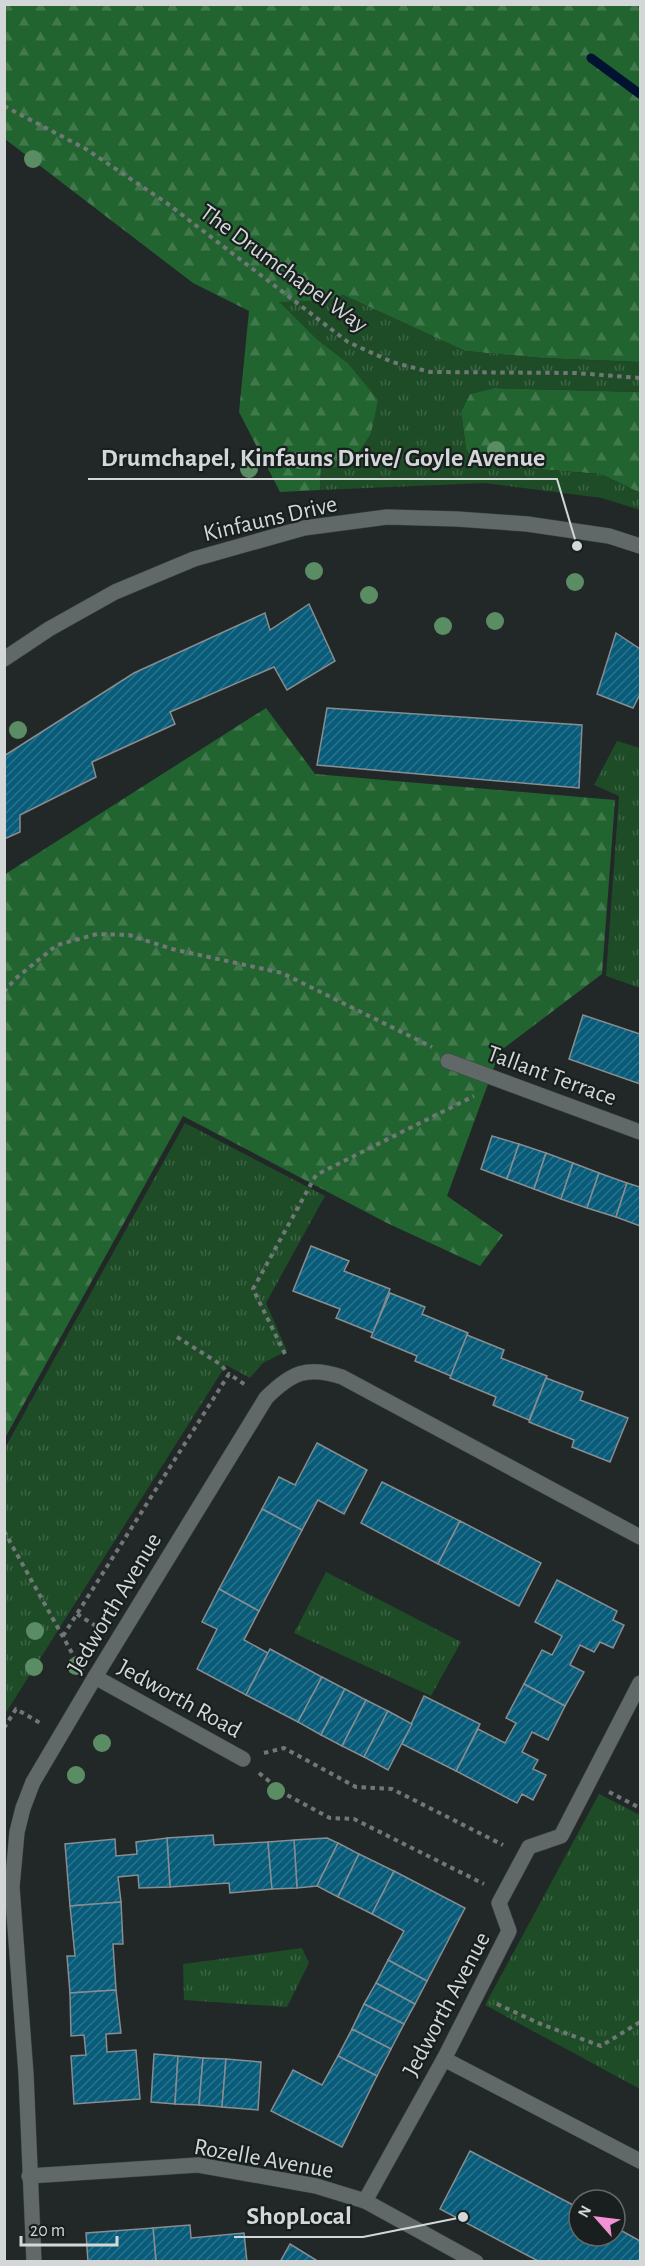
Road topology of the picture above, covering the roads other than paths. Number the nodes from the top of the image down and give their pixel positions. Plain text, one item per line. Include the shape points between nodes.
1 (640, 546) edge
2 (4, 659) edge
3 (448, 1061) road end
4 (640, 1132) edge
5 (640, 1537) edge
6 (95, 1677) junction
7 (640, 1683) edge
8 (243, 1758) road end
9 (444, 2059) junction
10 (640, 2161) edge
11 (29, 2176) junction
12 (365, 2201) junction
13 (458, 2257) edge
14 (34, 2262) edge
15 (476, 2262) edge

1 - 2 street, Kinfauns Drive via 609,536 457,519 387,517 304,528 194,559 115,592
3 - 4 street, Tallant Terrace
5 - 6 street, Jedworth Avenue via 342,1377 308,1371 295,1375 266,1398
6 - 8 street, Jedworth Road
6 - 11 street, Jedworth Avenue via 33,1782 17,1832 12,1887
7 - 9 street, Jedworth Avenue via 561,1836 529,1847 503,1894 499,1903 509,1931
9 - 10 street
9 - 12 street, Jedworth Avenue
11 - 12 street, Rozelle Avenue via 198,2165 316,2186
11 - 14 street, Jedworth Avenue
12 - 13 street, Rozelle Avenue
13 - 15 street, Rozelle Avenue

